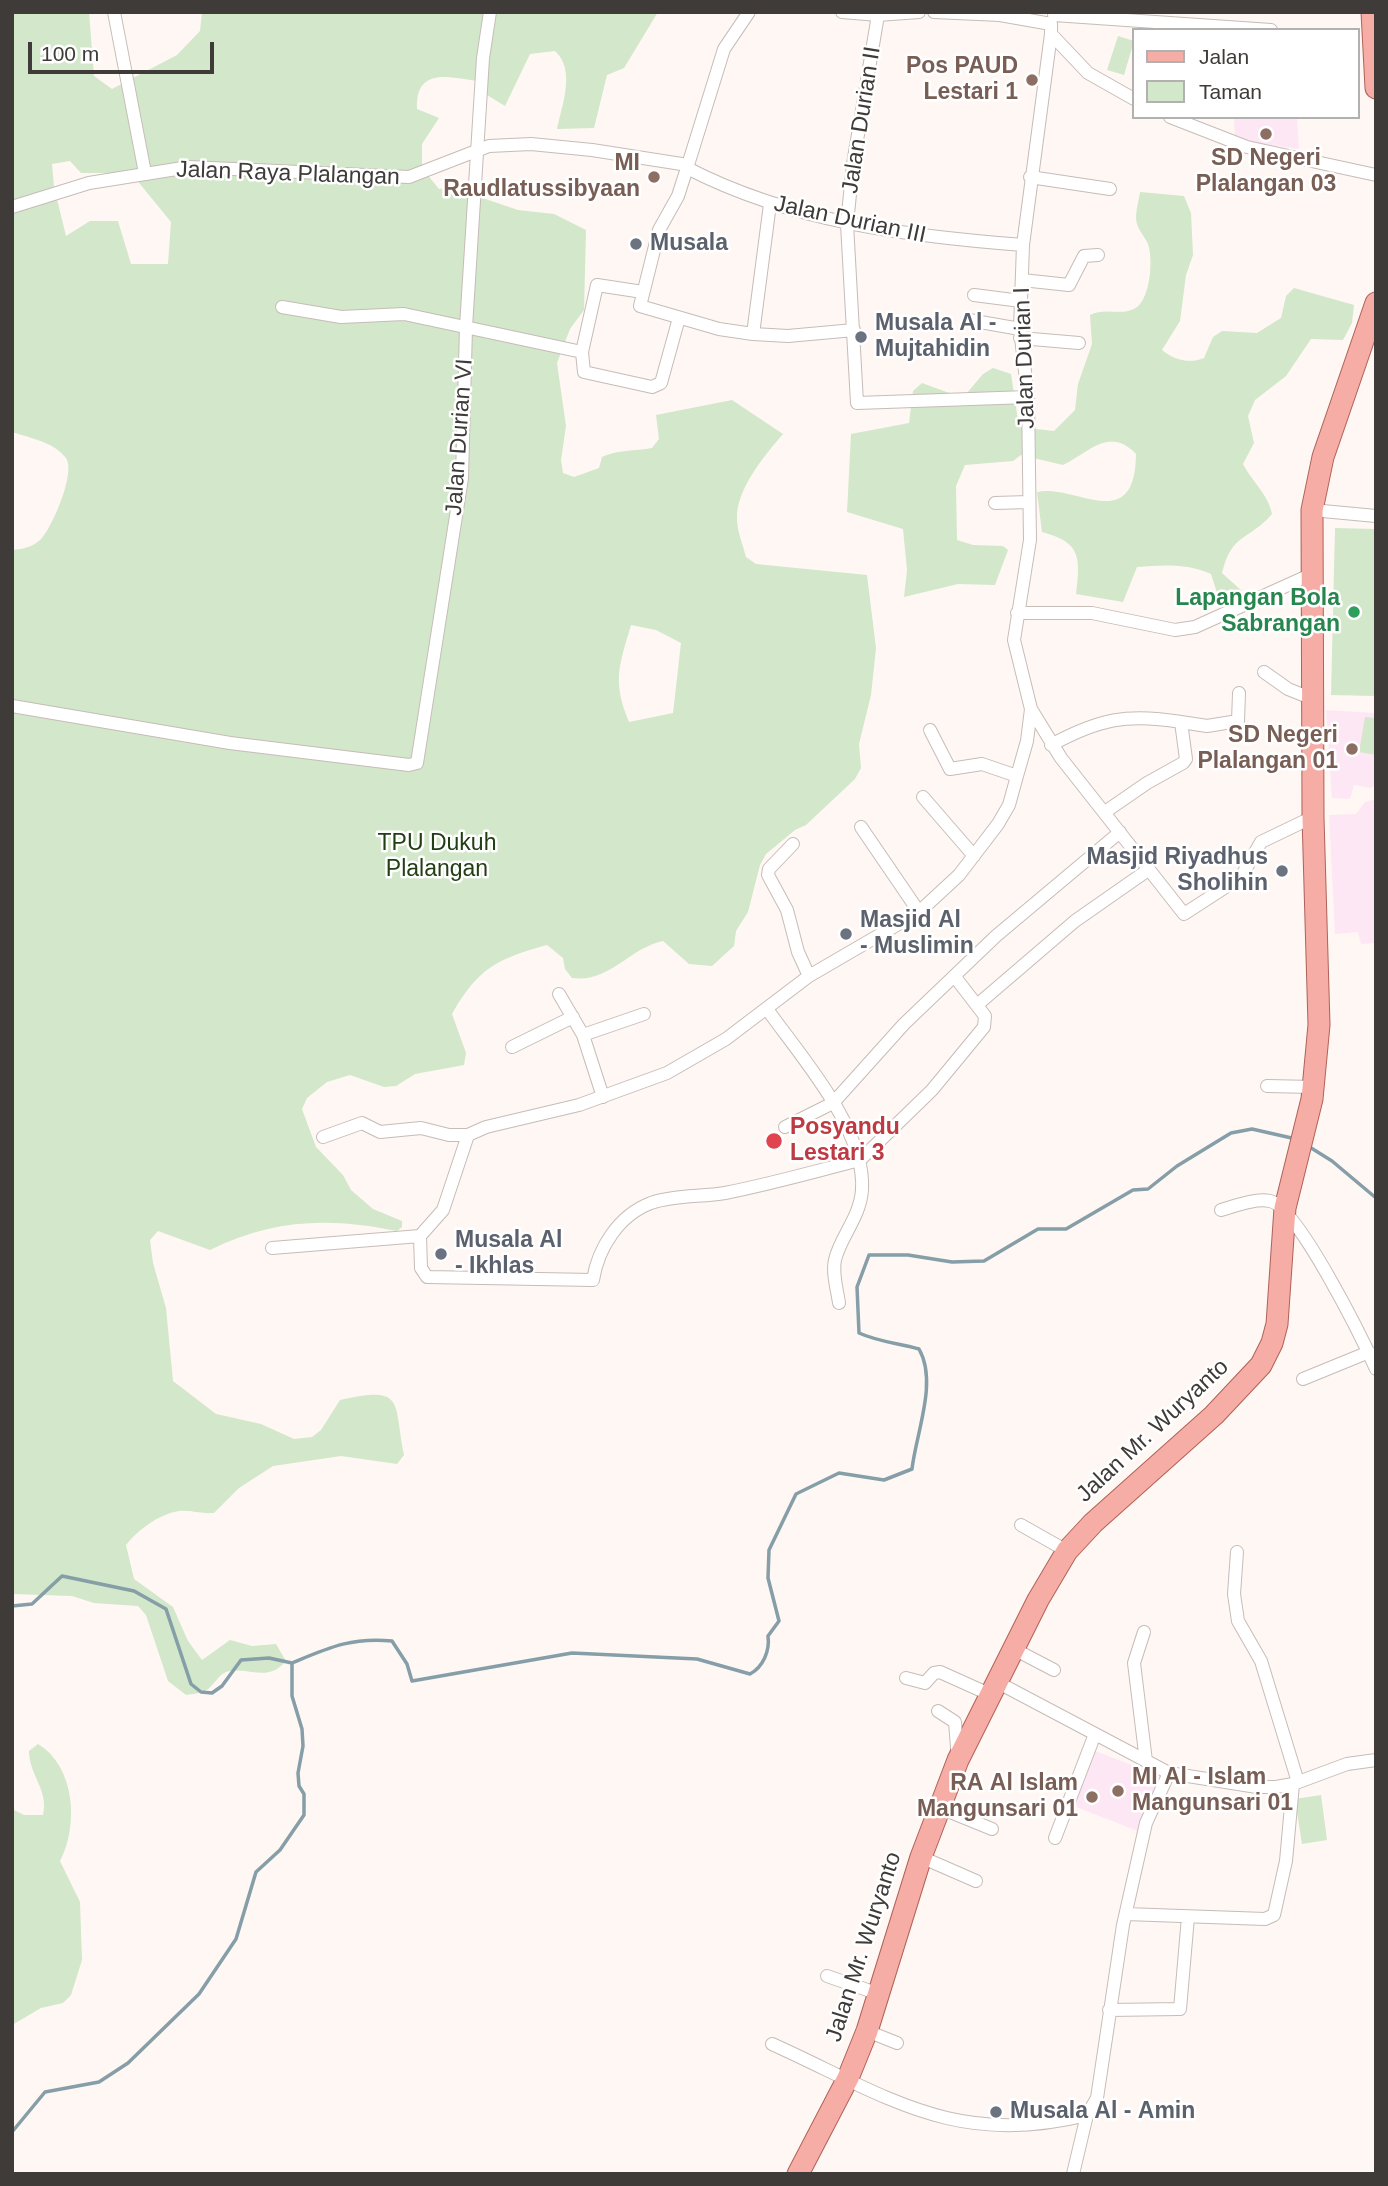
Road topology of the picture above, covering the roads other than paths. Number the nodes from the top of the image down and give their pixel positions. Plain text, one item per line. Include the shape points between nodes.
1 (114, 12) edge
2 (490, 12) edge
3 (749, 12) edge
4 (842, 12) edge
5 (919, 12) edge
6 (934, 12) edge
7 (1372, 12) edge
8 (878, 15) junction
9 (1149, 18) edge
10 (1053, 21) edge
11 (1251, 28) edge
12 (1376, 88) edge
13 (1132, 98) edge
14 (1175, 119) edge
15 (478, 150) junction
16 (688, 166) junction
17 (145, 173) junction
18 (1376, 175) edge
19 (1030, 177) junction
20 (1110, 189) dead end
21 (770, 204) junction
22 (12, 207) edge
23 (847, 224) junction
24 (1023, 245) junction
25 (1098, 255) dead end
26 (1023, 280) junction
27 (643, 292) junction
28 (974, 295) dead end
29 (1021, 301) junction
30 (1376, 303) edge
31 (282, 307) dead end
32 (679, 318) junction
33 (968, 320) dead end
34 (466, 327) junction
35 (854, 330) junction
36 (747, 333) junction
37 (1020, 333) junction
38 (1079, 343) dead end
39 (582, 352) junction
40 (1028, 397) junction
41 (1029, 502) junction
42 (995, 503) dead end
43 (1311, 510) junction
44 (1376, 516) edge
45 (1310, 575) junction
46 (1017, 613) junction
47 (1264, 672) dead end
48 (1240, 692) dead end
49 (1313, 699) junction
50 (12, 706) edge
51 (1031, 709) junction
52 (1181, 722) junction
53 (930, 730) dead end
54 (1051, 745) junction
55 (1017, 776) junction
56 (923, 797) dead end
57 (1105, 812) junction
58 (1313, 817) junction
59 (862, 827) dead end
60 (1120, 832) junction
61 (793, 844) dead end
62 (974, 856) junction
63 (1149, 870) junction
64 (919, 912) junction
65 (809, 976) junction
66 (955, 977) junction
67 (559, 994) dead end
68 (977, 1005) junction
69 (767, 1009) junction
70 (644, 1014) dead end
71 (573, 1017) junction
72 (583, 1035) junction
73 (512, 1047) dead end
74 (1267, 1086) dead end
75 (1314, 1087) junction
76 (603, 1097) junction
77 (833, 1103) junction
78 (785, 1127) dead end
79 (468, 1135) junction
80 (323, 1137) dead end
81 (860, 1160) junction
82 (1285, 1208) junction
83 (1221, 1210) dead end
84 (419, 1236) junction
85 (272, 1248) dead end
86 (839, 1303) dead end
87 (1369, 1352) junction
88 (1376, 1369) edge
89 (1303, 1379) dead end
90 (1021, 1525) dead end
91 (1067, 1551) junction
92 (1237, 1552) dead end
93 (1144, 1632) dead end
94 (1012, 1648) junction
95 (1054, 1670) dead end
96 (906, 1678) dead end
97 (992, 1688) junction
98 (938, 1711) dead end
99 (1095, 1734) junction
100 (958, 1760) junction
101 (1376, 1760) edge
102 (1146, 1761) junction
103 (1169, 1773) junction
104 (1295, 1783) junction
105 (938, 1807) junction
106 (992, 1829) dead end
107 (1055, 1838) dead end
108 (921, 1857) junction
109 (976, 1881) dead end
110 (1126, 1914) junction
111 (1188, 1917) junction
112 (827, 1976) dead end
113 (879, 1994) junction
114 (1109, 2010) junction
115 (867, 2031) junction
116 (897, 2043) dead end
117 (772, 2044) dead end
118 (848, 2078) junction
119 (1087, 2115) junction
120 (798, 2174) edge
121 (1073, 2174) edge

1 - 17 street
2 - 15 street, Jalan Durian VI
3 - 16 street via 724,49
4 - 8 street
5 - 8 street
6 - 10 street
7 - 12 main road
8 - 23 street, Jalan Durian II
9 - 10 street
9 - 11 street
10 - 13 street via 1088,73
10 - 19 street, Jalan Durian I
14 - 18 street via 1247,147
15 - 16 street, Jalan Raya Plalangan via 531,144
15 - 17 street, Jalan Raya Plalangan via 409,177 189,167
15 - 34 street, Jalan Durian VI
16 - 21 street, Jalan Durian III via 732,191
16 - 27 street via 678,197 659,230
17 - 22 street, Jalan Raya Plalangan via 89,183
19 - 20 street
19 - 24 street, Jalan Durian I
21 - 23 street, Jalan Durian III
21 - 36 street
23 - 24 street, Jalan Durian III via 940,239
23 - 35 street, Jalan Durian II
24 - 26 street, Jalan Durian I
25 - 26 street via 1084,256 1071,285
26 - 29 street, Jalan Durian I
27 - 32 street via 642,309
27 - 39 street via 597,285
28 - 29 street
29 - 37 street, Jalan Durian I
30 - 43 main road, Jalan Mr. Wuryanto via 1323,457
31 - 34 street via 341,317 404,314
32 - 36 street
32 - 39 street via 656,387 583,372
33 - 37 street
34 - 39 street
34 - 50 street, Jalan Durian VI via 461,478 417,763 230,743
35 - 36 street via 788,336
35 - 40 street, Jalan Durian II via 858,404
37 - 38 street
37 - 40 street, Jalan Durian I
40 - 41 street, Jalan Durian I
41 - 42 street
41 - 46 street, Jalan Durian I via 1030,540
43 - 44 street
43 - 45 main road, Jalan Mr. Wuryanto
45 - 46 street via 1195,627 1175,630 1091,613
45 - 49 main road, Jalan Mr. Wuryanto
46 - 51 street, Jalan Durian I via 1014,640
47 - 49 street via 1287,689
48 - 52 street via 1238,721 1207,726
49 - 58 main road, Jalan Mr. Wuryanto
51 - 54 street
51 - 55 street
52 - 54 street via 1121,717 1083,727
52 - 57 street via 1183,763
53 - 55 street via 950,769 982,764
54 - 57 street
55 - 62 street via 1009,805
56 - 62 street
57 - 60 street
58 - 63 street via 1261,842 1241,877 1184,914
58 - 75 main road, Jalan Mr. Wuryanto via 1319,1025
59 - 64 street
60 - 63 street
60 - 66 street via 1034,901
61 - 65 street via 768,875 787,910
62 - 64 street
63 - 68 street via 1075,921
64 - 65 street
65 - 69 street
66 - 68 street
66 - 77 street via 904,1024
67 - 71 street
68 - 81 street via 985,1016 984,1027 932,1090
69 - 76 street via 667,1073
69 - 77 street
70 - 72 street
71 - 72 street
71 - 73 street
72 - 76 street
74 - 75 street
75 - 82 main road, Jalan Mr. Wuryanto
76 - 79 street
77 - 78 street
77 - 81 street
79 - 80 street via 421,1128 380,1132 362,1123
79 - 84 street via 443,1210
81 - 84 street via 726,1193 652,1203 610,1236 600,1251 593,1280 586,1282 427,1277 421,1268
81 - 86 street via 862,1191 835,1260
82 - 83 street via 1269,1200
82 - 87 street via 1336,1288
82 - 91 main road, Jalan Mr. Wuryanto via 1278,1324 1268,1354 1214,1415
84 - 85 street
87 - 88 street
87 - 89 street
90 - 91 street
91 - 94 main road, Jalan Mr. Wuryanto
92 - 104 street via 1234,1594 1238,1620 1261,1661
93 - 102 street via 1134,1663
94 - 95 street
94 - 97 main road, Jalan Mr. Wuryanto
96 - 97 street via 925,1683 940,1672
97 - 99 street
97 - 100 main road, Jalan Mr. Wuryanto
98 - 100 street via 955,1722
99 - 102 street
99 - 107 street
100 - 105 main road, Jalan Mr. Wuryanto
101 - 104 street via 1347,1764
102 - 103 street
103 - 104 street via 1257,1787
103 - 110 street via 1146,1823
104 - 111 street via 1274,1915 1265,1919
105 - 106 street
105 - 108 main road, Jalan Mr. Wuryanto
108 - 109 street
108 - 113 main road, Jalan Mr. Wuryanto
110 - 111 street
110 - 114 street
111 - 114 street via 1180,2009
112 - 113 street
113 - 115 main road, Jalan Mr. Wuryanto
114 - 119 street via 1097,2098
115 - 116 street
115 - 118 main road, Jalan Mr. Wuryanto
117 - 118 street
118 - 119 street via 913,2110 988,2126 1042,2124
118 - 120 main road, Jalan Mr. Wuryanto
119 - 121 street

